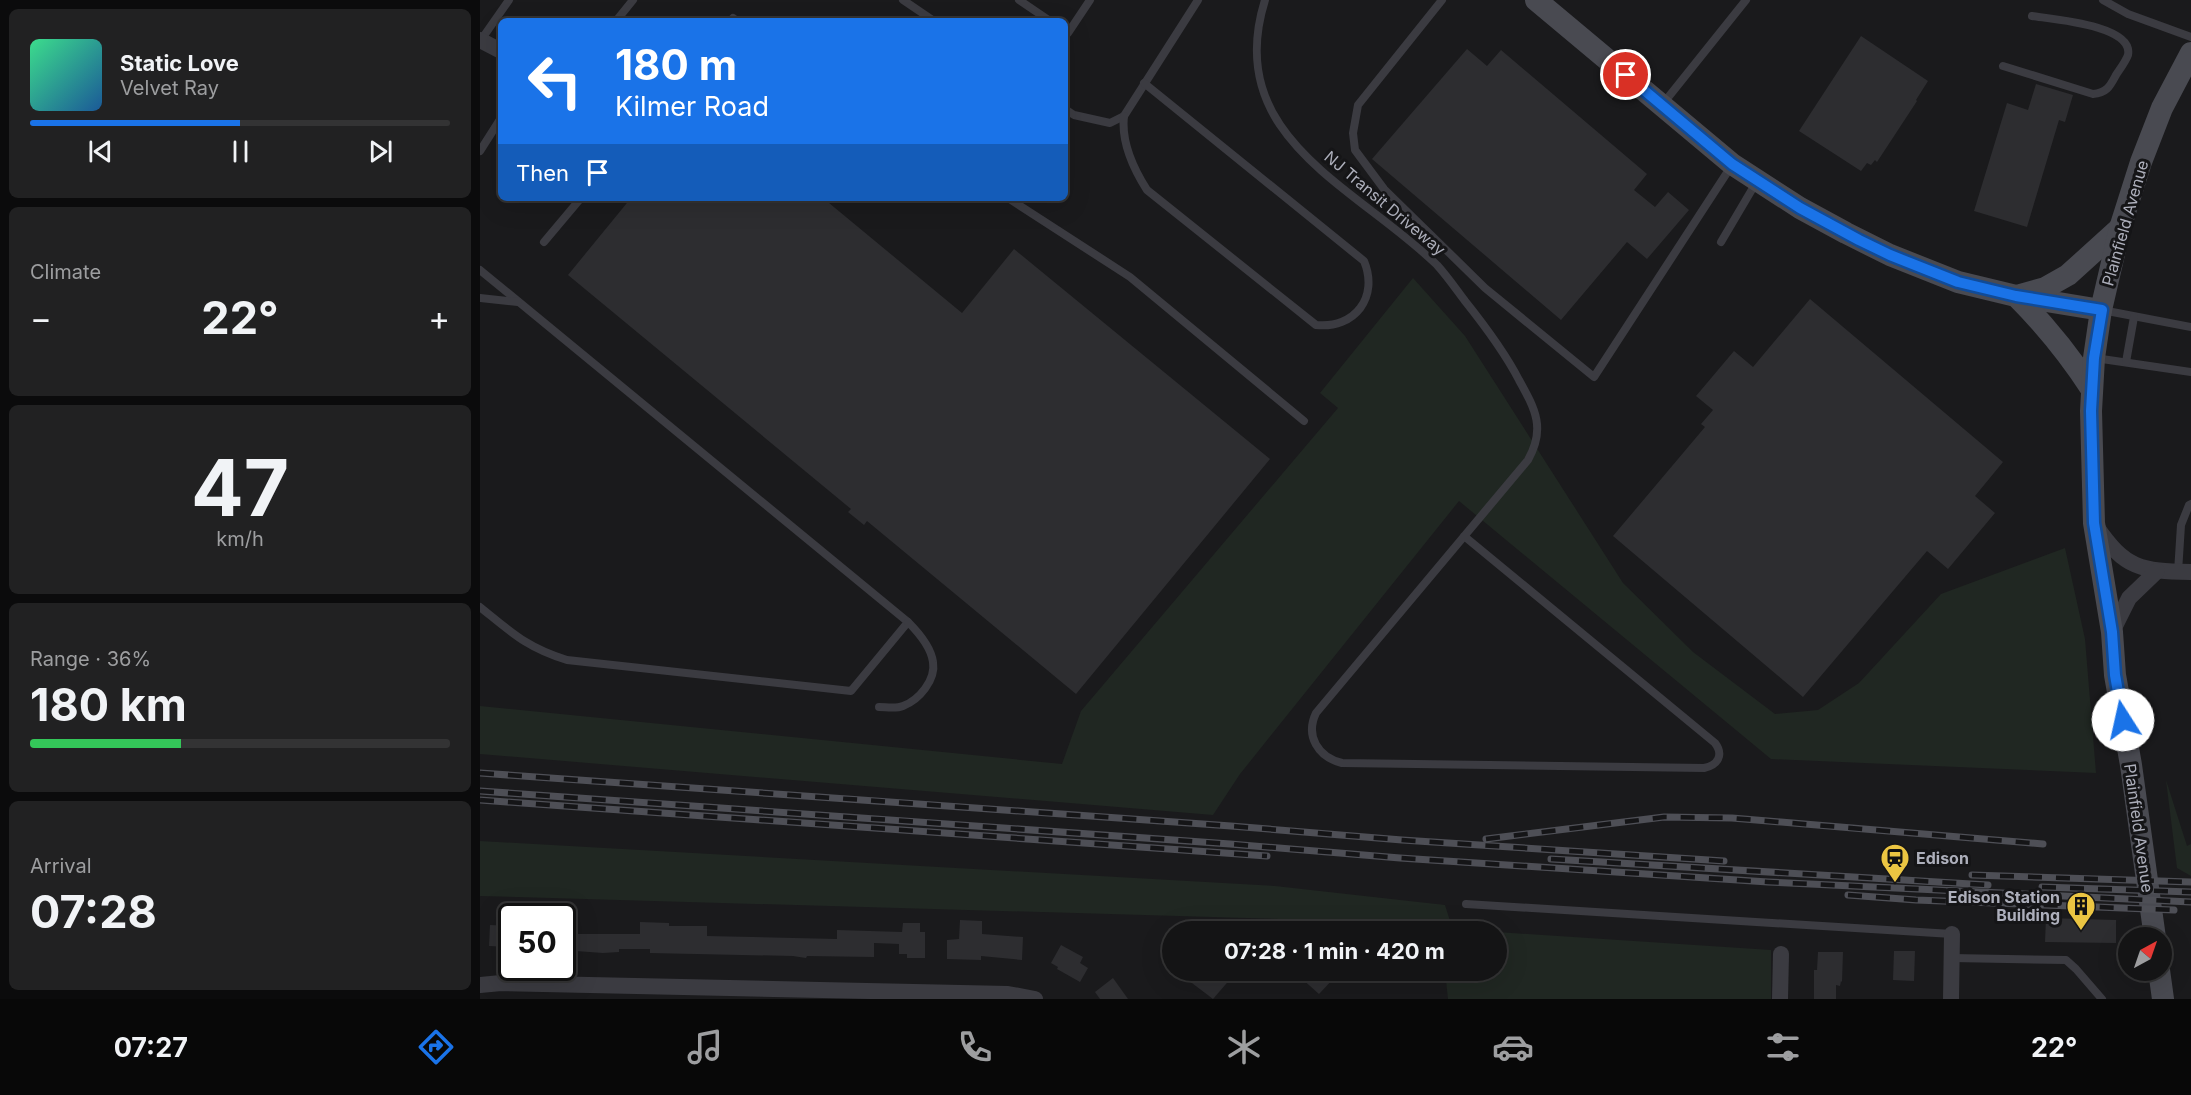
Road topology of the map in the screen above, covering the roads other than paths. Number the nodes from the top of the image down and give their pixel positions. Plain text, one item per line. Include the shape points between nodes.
1 (509, 0) edge
2 (633, 0) edge
3 (903, 0) edge
4 (1019, 0) edge
5 (1090, 0) edge
6 (1198, 0) edge
7 (1265, 0) edge
8 (1442, 0) edge
9 (1536, 0) edge
10 (1746, 0) edge
11 (2103, 0) edge
12 (2032, 16) dead end
13 (618, 18) edge
14 (930, 18) edge
15 (1046, 18) edge
16 (1068, 33) edge
17 (2191, 37) edge
18 (480, 40) edge
19 (498, 49) edge
20 (2191, 53) edge
21 (2003, 66) dead end
22 (1144, 83) junction
23 (1662, 105) junction
24 (1068, 111) edge
25 (1124, 116) junction
26 (498, 123) edge
27 (480, 151) edge
28 (1732, 164) junction
29 (1757, 180) junction
30 (578, 201) edge
31 (1013, 201) edge
32 (2120, 228) junction
33 (544, 242) dead end
34 (1721, 242) dead end
35 (480, 270) edge
36 (2016, 296) junction
37 (480, 298) edge
38 (521, 302) junction
39 (2102, 310) junction
40 (2134, 316) junction
41 (2191, 327) edge
42 (2094, 358) junction
43 (2126, 362) junction
44 (2191, 372) edge
45 (2092, 390) junction
46 (1304, 421) dead end
47 (2191, 504) edge
48 (2094, 523) junction
49 (1464, 536) junction
50 (2157, 571) junction
51 (2185, 572) edge
52 (480, 607) edge
53 (908, 622) junction
54 (2112, 632) junction
55 (879, 707) dead end
56 (1466, 904) dead end
57 (2153, 927) edge
58 (1952, 934) joint
59 (1781, 954) dead end
60 (1952, 958) junction
61 (2161, 981) edge
62 (480, 985) edge
63 (1035, 999) edge
64 (1780, 999) edge
65 (1951, 999) edge
66 (2102, 999) edge
67 (2163, 999) edge

1 - 18 lane
2 - 13 lane
3 - 14 lane
4 - 15 lane
5 - 16 lane
6 - 22 lane
7 - 49 lane, NJ Transit Driveway via 1258,21 1256,62 1267,102 1278,124 1305,156 1438,267 1497,342 1536,414 1537,438 1528,460
8 - 28 lane via 1358,105 1353,134 1355,150 1384,189 1485,288 1594,377
9 - 23 main road
10 - 23 lane
11 - 17 lane via 2128,14
12 - 21 lane via 2099,26 2123,41 2128,56 2108,90 2093,94
18 - 19 street
20 - 32 main road, Plainfield Avenue via 2162,108
22 - 25 lane
22 - 25 lane via 1364,261 1369,289 1364,302 1341,323 1330,327 1316,325 1148,190 1126,146
23 - 28 main road
24 - 25 lane via 1110,123
26 - 27 lane
28 - 29 main road
29 - 34 lane
29 - 36 main road via 1800,208 1890,255 1958,282
30 - 33 lane
31 - 46 lane via 1130,277
32 - 36 main road via 2068,275 2045,288
32 - 39 main road, Plainfield Avenue
35 - 38 lane
36 - 39 main road
36 - 45 main road via 2042,321
37 - 38 lane
38 - 53 lane
39 - 40 lane
39 - 42 main road, Plainfield Avenue
40 - 41 lane
40 - 43 lane
42 - 43 lane
42 - 45 main road, Plainfield Avenue
43 - 44 lane
45 - 48 main road, Plainfield Avenue
47 - 51 lane via 2181,525
48 - 50 street via 2122,558
48 - 54 main road, Plainfield Avenue
49 - 49 lane, NJ Transit Driveway via 1316,713 1312,733 1321,753 1342,763 1704,768 1718,762 1715,743
50 - 51 street
50 - 54 street via 2128,598
52 - 53 lane via 524,643 567,660 851,691
53 - 55 lane via 927,646 933,662 932,675 924,690 902,707
54 - 57 main road, Plainfield Avenue via 2115,675
56 - 58 lane
58 - 60 street
59 - 64 street
60 - 65 street
60 - 66 lane via 2066,960
61 - 67 main road
62 - 63 street via 1008,994

